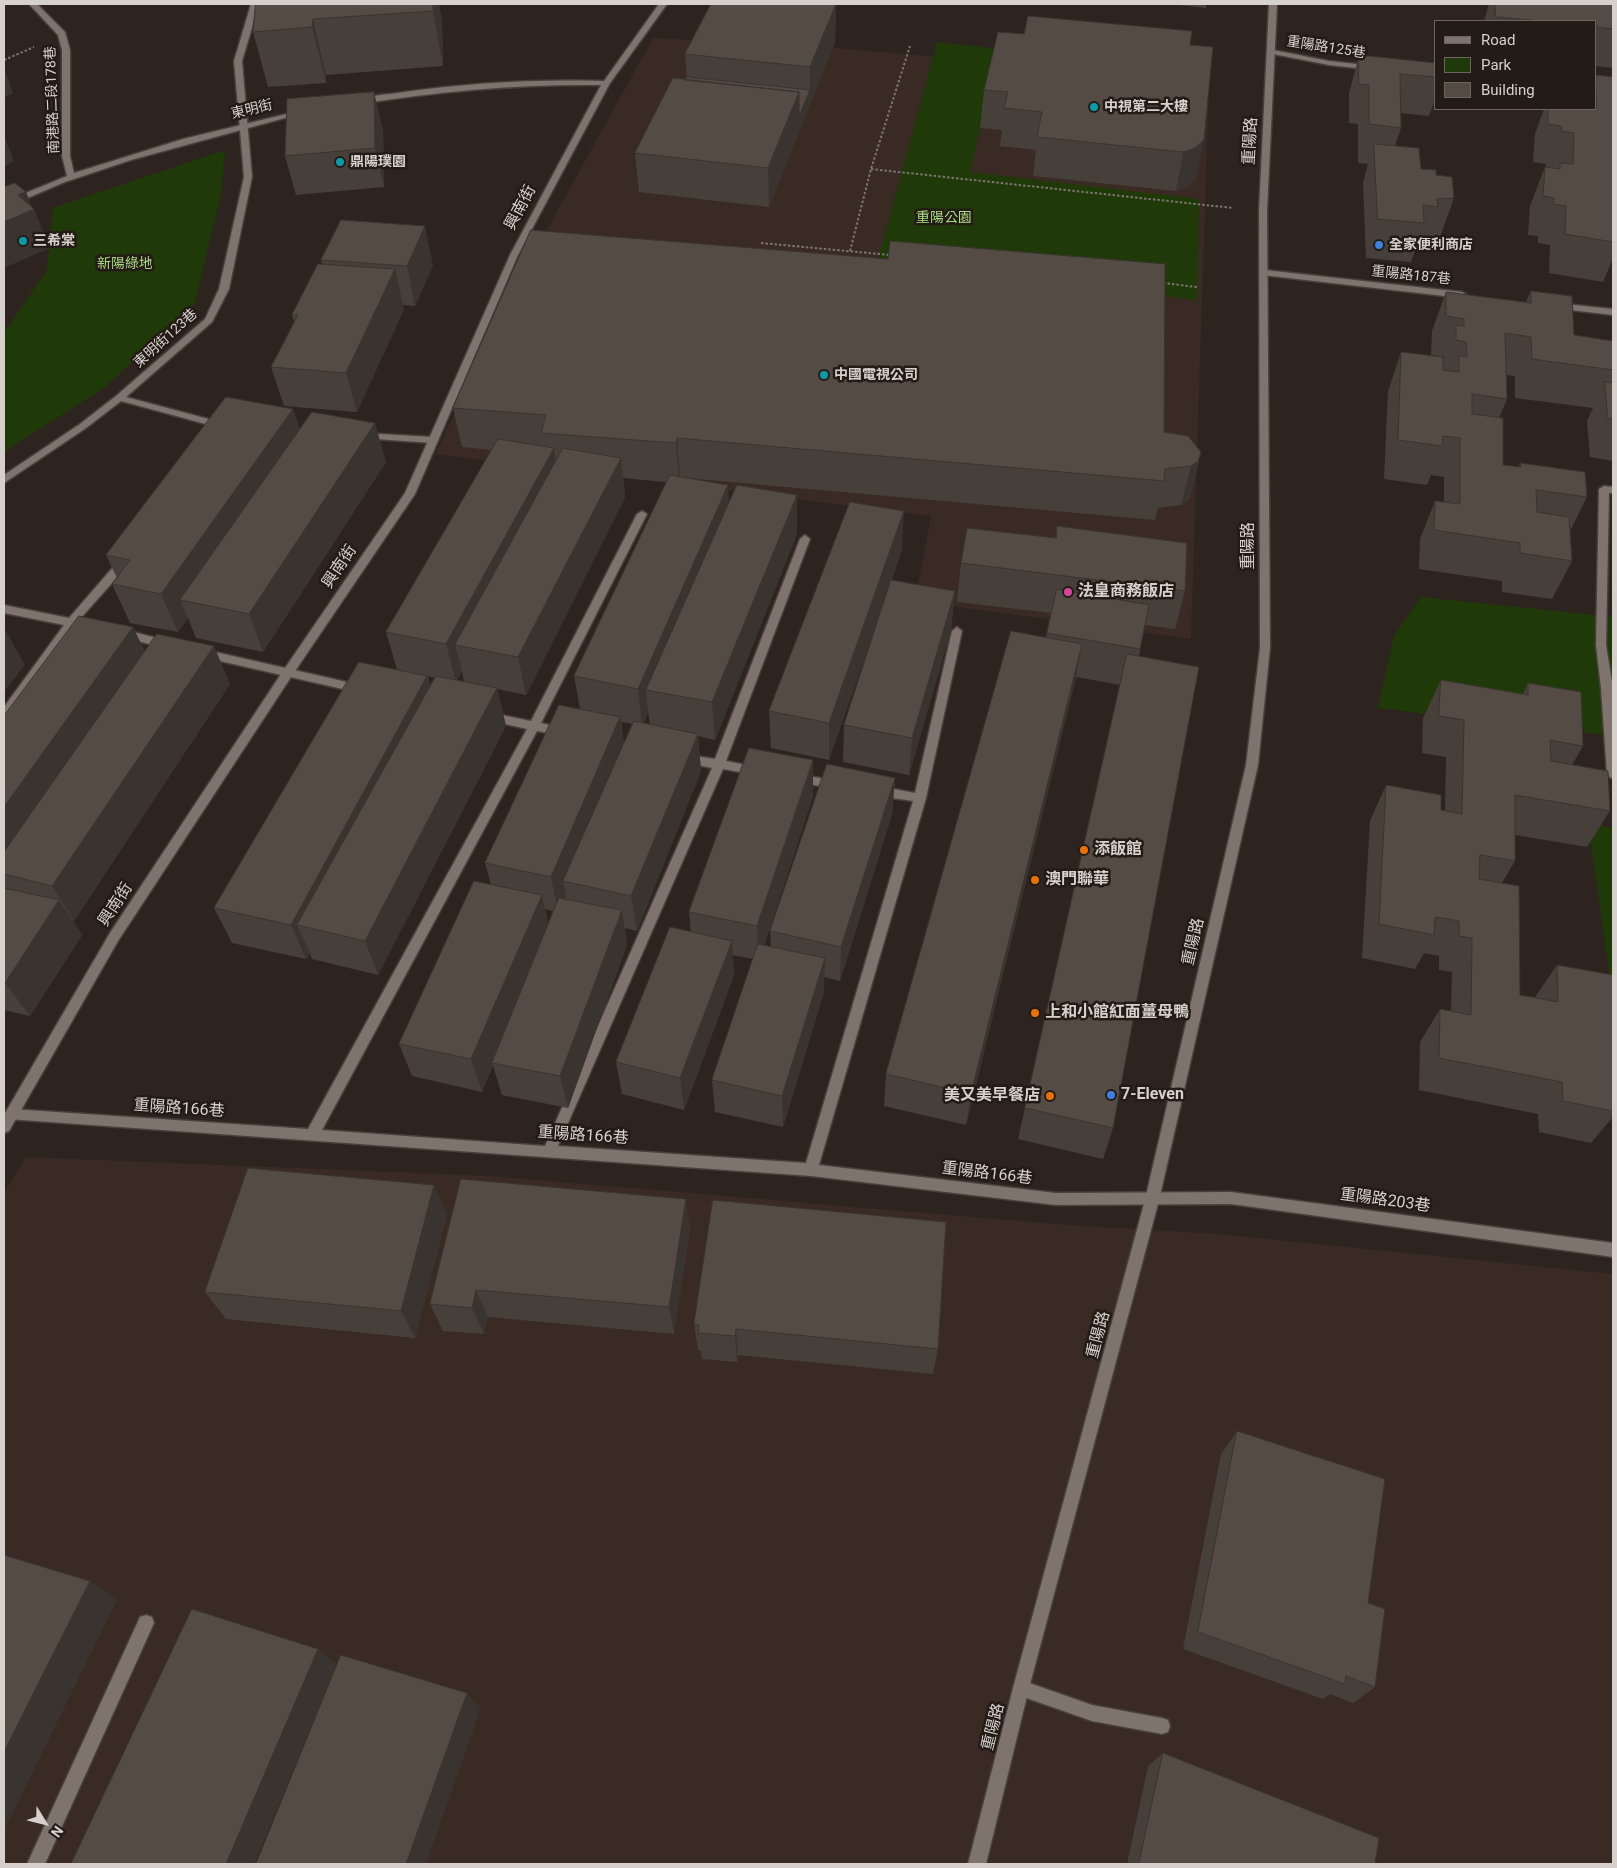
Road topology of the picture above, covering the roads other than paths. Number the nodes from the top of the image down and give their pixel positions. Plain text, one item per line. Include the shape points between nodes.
1 (33, 4) edge
2 (256, 4) edge
3 (663, 4) edge
4 (1273, 4) edge
5 (1271, 51) junction
6 (1387, 70) edge
7 (606, 83) junction
8 (348, 104) edge
9 (309, 111) edge
10 (244, 125) junction
11 (70, 177) junction
12 (4, 205) edge
13 (1264, 274) junction
14 (1474, 296) edge
15 (1544, 304) edge
16 (1613, 312) edge
17 (119, 398) junction
18 (237, 430) edge
19 (355, 436) edge
20 (433, 440) junction
21 (4, 480) edge
22 (1613, 490) edge
23 (642, 514) dead end
24 (805, 539) dead end
25 (130, 555) edge
26 (4, 609) edge
27 (72, 621) junction
28 (958, 631) dead end
29 (175, 646) edge
30 (194, 651) edge
31 (287, 674) junction
32 (373, 692) edge
33 (477, 714) edge
34 (4, 715) edge
35 (534, 726) junction
36 (573, 734) edge
37 (670, 755) edge
38 (719, 765) junction
39 (767, 773) edge
40 (1613, 775) edge
41 (786, 776) edge
42 (920, 798) junction
43 (8, 1114) edge
44 (4, 1127) edge
45 (312, 1136) junction
46 (549, 1151) junction
47 (811, 1170) junction
48 (1152, 1200) junction
49 (1613, 1250) edge
50 (146, 1623) dead end
51 (1021, 1688) junction
52 (1162, 1726) dead end
53 (36, 1864) edge
54 (977, 1864) edge

1 - 11 street, 南港路二段178巷 via 62,34 66,50 66,156
2 - 10 street, 東明街123巷 via 238,61
3 - 7 street, 興南街
4 - 5 street, 重陽路
5 - 6 street, 重陽路125巷
5 - 13 street, 重陽路
7 - 8 street via 519,82 416,92
7 - 20 street, 興南街 via 514,255
9 - 10 street, 東明街
10 - 11 street, 東明街
10 - 17 street, 東明街123巷 via 248,177 224,289 209,320
11 - 12 street, 東明街
13 - 14 street, 重陽路187巷
13 - 48 street, 重陽路 via 1265,648 1252,765
15 - 16 street
17 - 18 street
17 - 21 street, 東明街123巷
19 - 20 street
20 - 31 street, 興南街 via 410,494
22 - 40 street via 1604,489 1601,645
23 - 35 street
24 - 38 street
25 - 27 street
26 - 27 street
27 - 29 street
27 - 34 street
28 - 42 street
30 - 31 street
31 - 32 street
31 - 43 street, 興南街 via 114,937
33 - 35 street
35 - 36 street
35 - 45 street
37 - 38 street
38 - 39 street
38 - 46 street
41 - 42 street
42 - 47 street
43 - 44 street, 興南街
43 - 45 street, 重陽路166巷
45 - 46 street, 重陽路166巷
46 - 47 street, 重陽路166巷
47 - 48 street, 重陽路166巷 via 1056,1199
48 - 49 street, 重陽路203巷 via 1231,1198
48 - 51 street, 重陽路
50 - 53 street
51 - 52 street via 1092,1713
51 - 54 street, 重陽路

